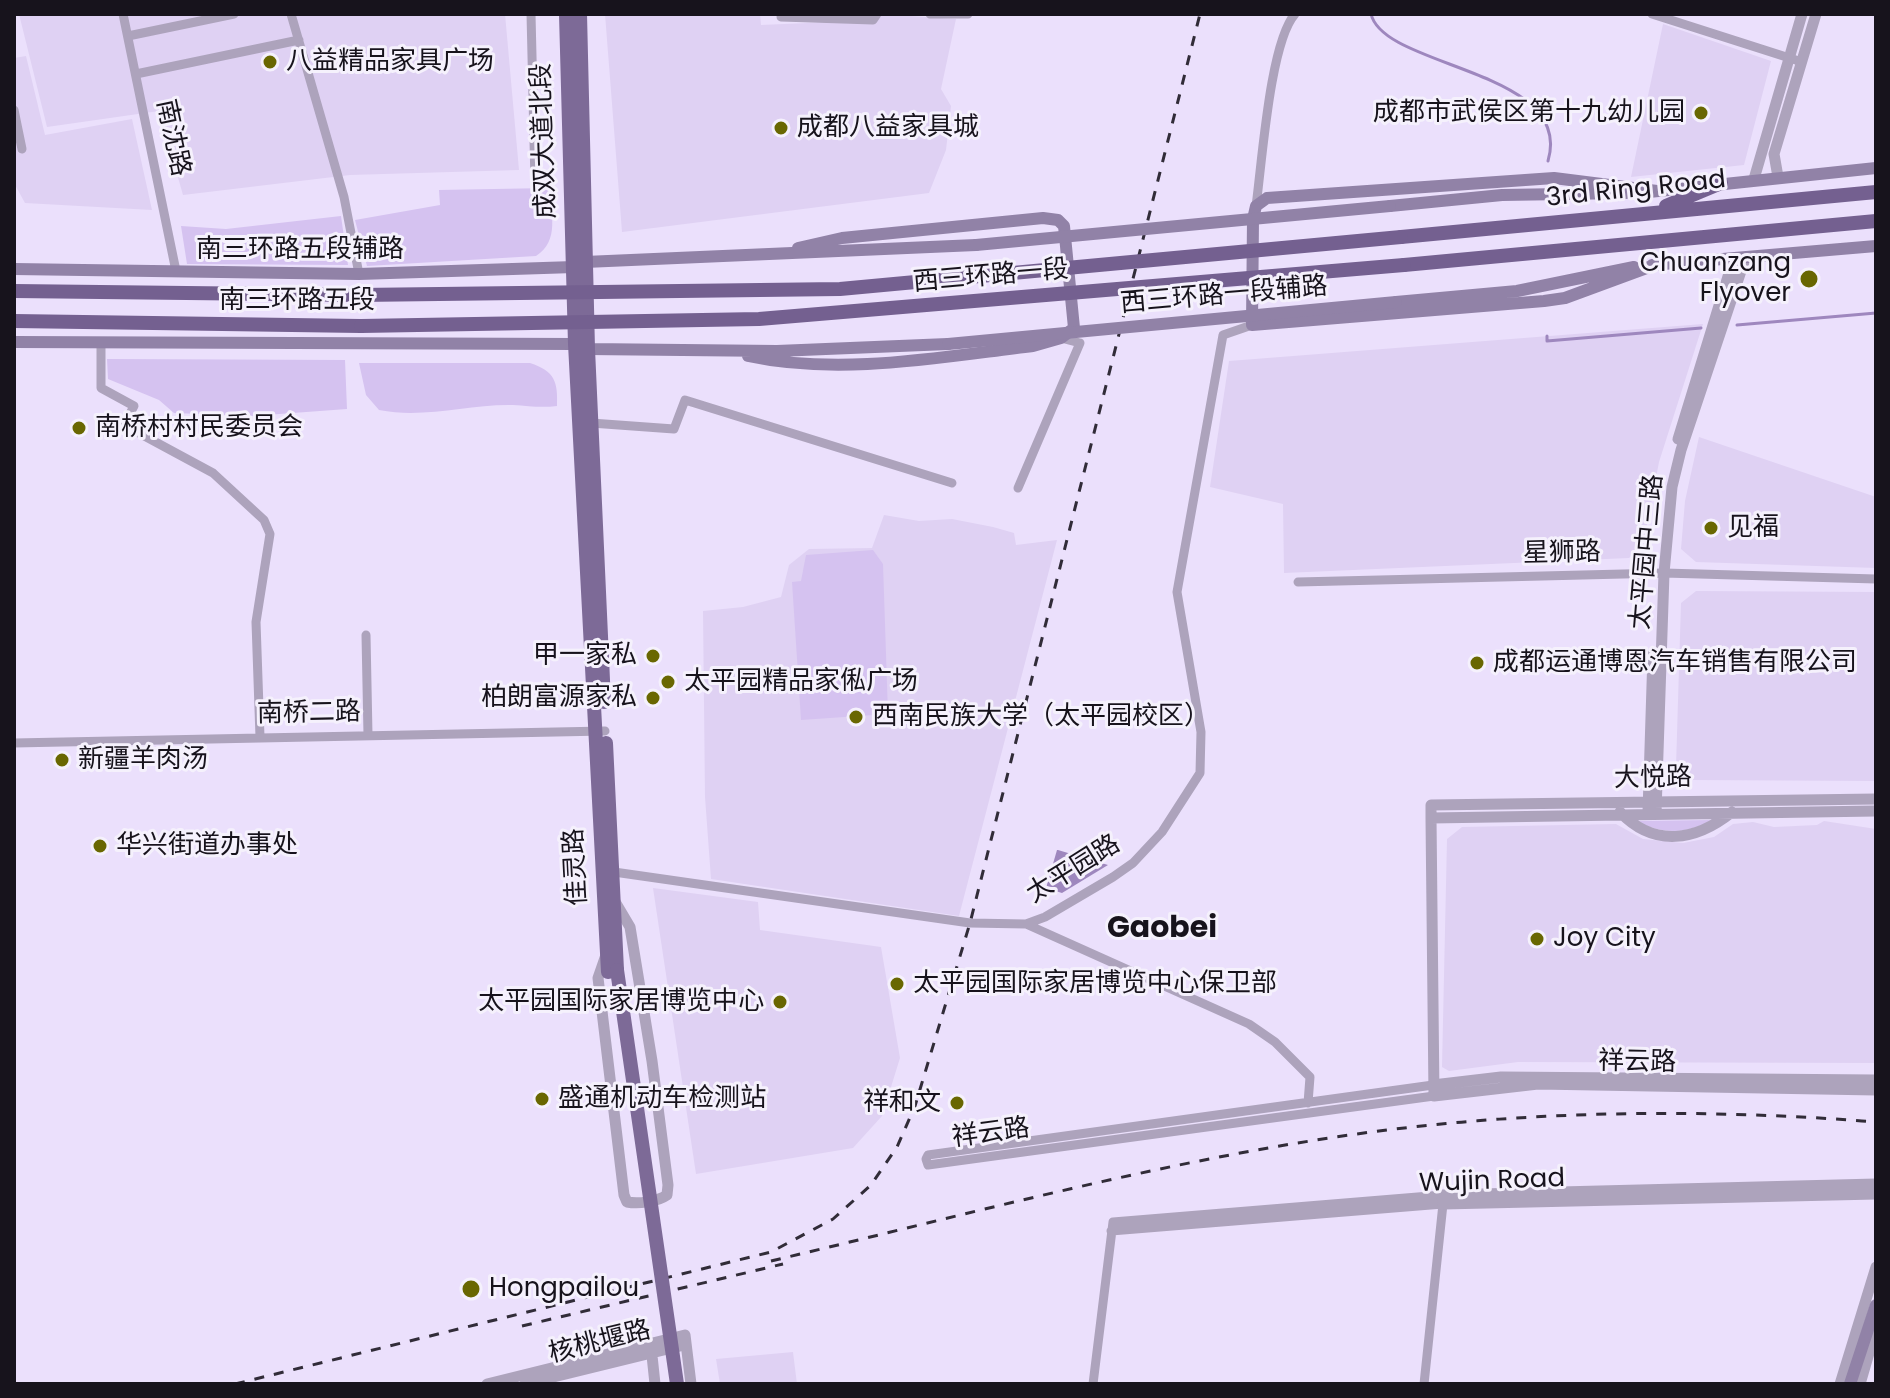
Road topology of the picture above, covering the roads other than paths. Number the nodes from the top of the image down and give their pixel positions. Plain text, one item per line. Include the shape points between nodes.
1 (123, 14) edge
2 (234, 14) edge
3 (291, 14) edge
4 (531, 14) edge
5 (566, 14) edge
6 (580, 14) edge
7 (877, 14) edge
8 (930, 14) edge
9 (968, 14) edge
10 (1295, 14) edge
11 (1652, 14) edge
12 (1802, 14) edge
13 (1816, 14) edge
14 (781, 17) dead end
15 (128, 36) junction
16 (299, 40) junction
17 (1789, 59) junction
18 (1802, 62) junction
19 (136, 74) junction
20 (14, 110) edge
21 (22, 149) dead end
22 (1876, 168) edge
23 (1778, 177) junction
24 (1754, 179) junction
25 (535, 182) dead end
26 (1721, 183) junction
27 (1657, 191) junction
28 (1876, 192) edge
29 (1256, 206) junction
30 (1650, 213) junction
31 (1876, 221) edge
32 (1401, 237) joint
33 (1876, 246) edge
34 (769, 255) junction
35 (1739, 259) junction
36 (1660, 263) junction
37 (580, 265) junction
38 (1404, 265) joint
39 (14, 269) edge
40 (176, 271) junction
41 (359, 274) junction
42 (14, 291) edge
43 (580, 294) joint
44 (14, 321) edge
45 (580, 324) joint
46 (1252, 325) junction
47 (1061, 338) junction
48 (14, 342) edge
49 (101, 342) junction
50 (581, 346) junction
51 (721, 351) junction
52 (591, 423) junction
53 (952, 483) dead end
54 (1018, 488) dead end
55 (1660, 573) junction
56 (1876, 579) edge
57 (1298, 582) dead end
58 (366, 635) dead end
59 (600, 731) junction
60 (368, 735) junction
61 (260, 737) junction
62 (14, 743) edge
63 (1876, 799) edge
64 (1652, 807) junction
65 (1876, 811) edge
66 (1620, 812) junction
67 (1732, 812) junction
68 (1431, 818) junction
69 (606, 870) junction
70 (613, 897) junction
71 (1026, 924) junction
72 (606, 954) junction
73 (613, 971) junction
74 (1876, 1080) edge
75 (1876, 1090) edge
76 (1433, 1091) junction
77 (1308, 1103) junction
78 (1876, 1184) edge
79 (1876, 1194) edge
80 (1442, 1200) junction
81 (1876, 1267) edge
82 (1876, 1305) edge
83 (1876, 1329) edge
84 (651, 1346) junction
85 (1851, 1383) edge
86 (487, 1384) edge
87 (525, 1384) edge
88 (655, 1384) edge
89 (667, 1384) edge
90 (677, 1384) edge
91 (691, 1384) edge
92 (1093, 1384) edge
93 (1424, 1384) edge

1 - 15 street, 南沈路
2 - 15 street
3 - 16 street
4 - 25 street
5 - 37 main road, 成双大道北段
6 - 37 main road, 成双大道北段
7 - 14 street via 873,20
8 - 9 street
10 - 29 street via 1285,25 1275,72
11 - 17 street
12 - 17 street
13 - 18 street
15 - 19 street, 南沈路
16 - 19 street
16 - 41 street via 344,197
17 - 18 street
17 - 24 street
18 - 23 street via 1774,154
19 - 40 street, 南沈路
20 - 21 street
22 - 23 main road
23 - 24 main road
24 - 26 main road
26 - 27 main road
26 - 30 highway
27 - 29 main road via 1554,178 1267,198
27 - 34 main road, bridge via 1502,195 976,245
28 - 30 highway, 3rd Ring Road
29 - 46 main road
30 - 32 highway, 3rd Ring Road
31 - 38 highway, 3rd Ring Road
32 - 43 highway, 西三环路一段, bridge via 840,289
33 - 35 main road, 西三环路一段辅路
34 - 37 main road
34 - 47 main road via 842,238 1058,220 1064,226 1074,328
35 - 36 main road, 西三环路一段辅路
35 - 55 street, 太平园中三路 via 1673,454
36 - 46 main road via 1565,298
36 - 51 main road, 西三环路一段辅路, bridge via 1517,291 948,344
37 - 41 main road, 南三环路五段辅路
37 - 50 main road
38 - 45 highway, 西三环路一段, bridge via 883,311
39 - 40 main road, 南三环路五段辅路
40 - 41 main road, 南三环路五段辅路
42 - 43 highway, 南三环路五段, bridge
44 - 45 highway, 南三环路五段, bridge
46 - 71 street, 太平园路 via 1223,335 1177,592 1201,732 1200,773 1162,832 1133,863
47 - 51 main road via 981,352 843,365 778,363
47 - 54 street via 1080,343
48 - 49 main road
49 - 50 main road
49 - 61 street via 101,388 134,406 124,425 213,473 264,520 270,534 256,622
50 - 51 main road, 西三环路一段辅路
50 - 52 main road, 佳灵路
50 - 59 main road, 佳灵路
52 - 53 street via 674,429 685,400
52 - 59 main road, 佳灵路
55 - 56 street, 星狮路
55 - 57 street, 星狮路
55 - 64 street, 太平园中三路
58 - 60 street
59 - 60 street, 南桥二路
59 - 69 main road, 佳灵路
60 - 61 street, 南桥二路
61 - 62 street, 南桥二路
63 - 64 street, 大悦路
64 - 66 street
64 - 67 street
64 - 68 street, 大悦路 via 1431,805
65 - 67 street
66 - 67 street via 1651,835 1675,837 1697,834
66 - 68 street
68 - 76 street
69 - 70 main road, 佳灵路
69 - 71 street, 太平园路 via 970,923
69 - 72 main road, 佳灵路
70 - 72 street via 630,927 652,1061 668,1185 661,1199 633,1203 624,1195 598,978
70 - 73 main road, 佳灵路
71 - 77 street via 1249,1024 1310,1077
72 - 73 main road, 佳灵路
73 - 89 main road, 佳灵路
73 - 90 main road, 佳灵路, bridge
74 - 76 street, 祥云路 via 1527,1077
75 - 76 street, 祥云路 via 1538,1084
76 - 77 street, 祥云路
76 - 77 street, 祥云路 via 928,1165 926,1159
78 - 80 street, Wujin Road
79 - 80 street, Wujin Road
80 - 92 street, Wujin Road via 1112,1226
80 - 93 street
81 - 85 street
82 - 85 main road
83 - 85 street
84 - 86 street
84 - 87 street, 核桃堰路
84 - 88 street
84 - 91 street via 685,1335

